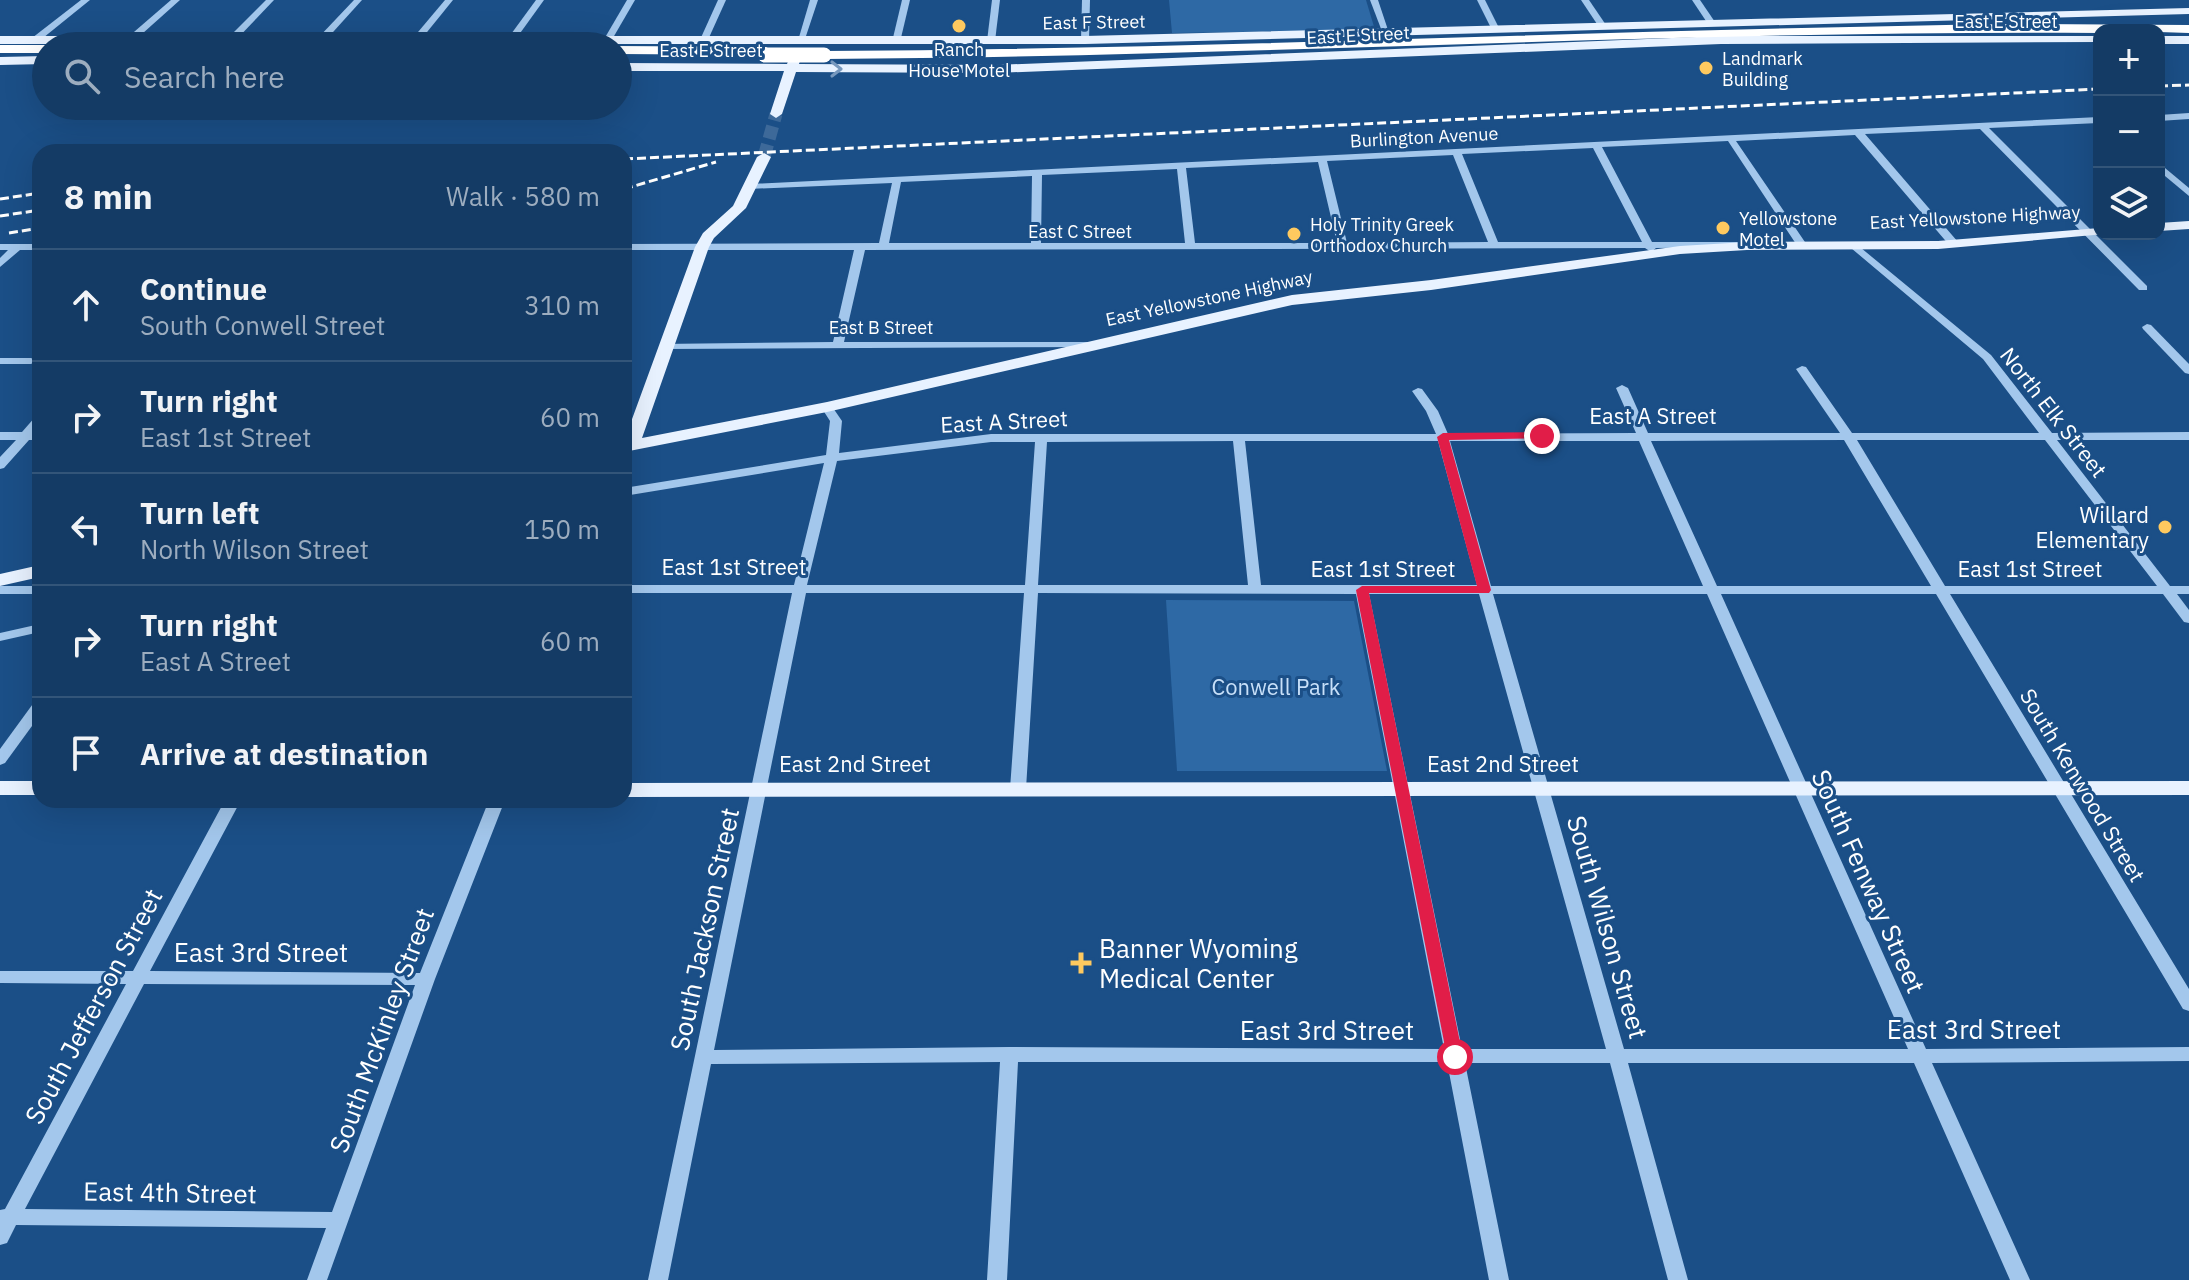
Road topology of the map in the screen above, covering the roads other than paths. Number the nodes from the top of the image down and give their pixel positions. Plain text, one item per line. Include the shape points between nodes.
1 (86, 0) edge
2 (176, 0) edge
3 (270, 0) edge
4 (358, 0) edge
5 (449, 0) edge
6 (540, 0) edge
7 (631, 0) edge
8 (722, 0) edge
9 (814, 0) edge
10 (906, 0) edge
11 (996, 0) edge
12 (1086, 0) edge
13 (1374, 0) edge
14 (1481, 0) edge
15 (1585, 0) edge
16 (1696, 0) edge
17 (2167, 0) edge
18 (2187, 13) edge
19 (1853, 20) junction
20 (1711, 22) junction
21 (1602, 25) junction
22 (2189, 27) edge
23 (1496, 30) junction
24 (1636, 30) junction
25 (56, 32) edge
26 (139, 32) edge
27 (239, 32) edge
28 (328, 32) edge
29 (423, 32) edge
30 (517, 32) edge
31 (620, 32) edge
32 (1387, 34) junction
33 (1581, 38) junction
34 (1790, 39) junction
35 (2093, 39) edge
36 (0, 40) edge
37 (1085, 40) junction
38 (1424, 40) junction
39 (2165, 40) edge
40 (2189, 40) edge
41 (991, 41) junction
42 (703, 42) junction
43 (800, 42) junction
44 (896, 42) junction
45 (32, 45) edge
46 (32, 48) edge
47 (632, 48) edge
48 (632, 49) edge
49 (1287, 49) junction
50 (4, 52) edge
51 (824, 53) junction
52 (32, 57) edge
53 (632, 67) edge
54 (791, 69) junction
55 (882, 69) junction
56 (776, 114) tunnel mouth
57 (2189, 116) edge
58 (2165, 118) edge
59 (2093, 120) edge
60 (1981, 125) junction
61 (1857, 131) junction
62 (1730, 138) junction
63 (1597, 146) junction
64 (1456, 151) junction
65 (764, 157) tunnel mouth
66 (1322, 158) junction
67 (1181, 166) junction
68 (2161, 168) edge
69 (1037, 172) junction
70 (897, 180) junction
71 (751, 187) junction
72 (2189, 193) edge
73 (2189, 225) edge
74 (2165, 227) edge
75 (2093, 232) edge
76 (2093, 233) edge
77 (2100, 240) edge
78 (1954, 244) junction
79 (1802, 245) junction
80 (1190, 246) junction
81 (1535, 246) junction
82 (1855, 246) junction
83 (0, 247) edge
84 (17, 247) junction
85 (32, 247) edge
86 (632, 247) edge
87 (702, 247) junction
88 (860, 247) junction
89 (883, 247) junction
90 (1036, 247) junction
91 (1343, 247) junction
92 (1495, 247) junction
93 (1651, 248) junction
94 (1608, 258) junction
95 (0, 264) edge
96 (2143, 288) dead end
97 (2147, 327) dead end
98 (1097, 344) junction
99 (838, 345) junction
100 (664, 346) junction
101 (0, 361) edge
102 (31, 361) dead end
103 (1802, 369) dead end
104 (2189, 371) edge
105 (1622, 388) dead end
106 (1418, 391) dead end
107 (827, 407) junction
108 (643, 411) junction
109 (32, 428) edge
110 (632, 434) edge
111 (690, 435) junction
112 (1642, 435) junction
113 (0, 436) edge
114 (25, 436) junction
115 (32, 436) edge
116 (1848, 436) junction
117 (2047, 436) junction
118 (2189, 436) edge
119 (1041, 437) junction
120 (1239, 437) junction
121 (1443, 437) junction
122 (632, 445) edge
123 (831, 458) junction
124 (0, 465) edge
125 (632, 491) edge
126 (32, 573) edge
127 (0, 580) edge
128 (800, 588) junction
129 (632, 589) edge
130 (1255, 589) junction
131 (0, 590) edge
132 (32, 590) edge
133 (1033, 590) junction
134 (1362, 590) junction
135 (1484, 590) junction
136 (1712, 590) junction
137 (1938, 590) junction
138 (2167, 590) junction
139 (2189, 590) edge
140 (2189, 619) edge
141 (32, 630) edge
142 (0, 637) edge
143 (32, 715) edge
144 (0, 760) edge
145 (0, 788) edge
146 (32, 788) edge
147 (1402, 788) junction
148 (2189, 788) edge
149 (759, 789) junction
150 (1018, 789) junction
151 (1540, 789) junction
152 (1798, 789) junction
153 (2061, 789) junction
154 (632, 790) edge
155 (229, 808) edge
156 (494, 808) edge
157 (0, 977) edge
158 (138, 978) junction
159 (426, 979) junction
160 (2189, 1004) edge
161 (1009, 1054) junction
162 (2189, 1054) edge
163 (1919, 1055) junction
164 (704, 1057) junction
165 (1455, 1057) junction
166 (1619, 1058) junction
167 (5, 1217) edge
168 (339, 1220) junction
169 (0, 1237) edge
170 (317, 1280) edge
171 (658, 1280) edge
172 (997, 1280) edge
173 (1499, 1280) edge
174 (1678, 1280) edge
175 (2020, 1280) edge

1 - 25 street
2 - 26 street
3 - 27 street
4 - 28 street
5 - 29 street
6 - 30 street
7 - 31 street
8 - 42 street
9 - 43 street
10 - 44 street
11 - 41 street
12 - 37 street
13 - 32 street
14 - 23 street
15 - 21 street
16 - 20 street
17 - 18 main road
18 - 19 main road, East F Street
19 - 20 main road, East F Street
19 - 24 highway
20 - 21 main road, East F Street
21 - 23 main road, East F Street
22 - 24 highway
22 - 33 highway
23 - 32 main road, East F Street
24 - 38 highway
32 - 37 main road, East F Street
33 - 34 highway
33 - 49 highway
34 - 35 main road, East E Street
34 - 55 main road, East E Street via 1047,68
36 - 45 main road, East F Street
37 - 38 highway
37 - 41 main road, East F Street
38 - 51 highway
39 - 40 main road
41 - 44 main road, East F Street
42 - 43 main road, East F Street
42 - 47 main road, East F Street
43 - 44 main road, East F Street
43 - 54 main road
46 - 50 highway
48 - 51 highway, bridge
49 - 51 highway
49 - 55 highway
50 - 52 main road
53 - 54 main road, East E Street
54 -> 55 main road, East E Street
54 - 56 main road
57 - 58 street
59 - 60 street, Burlington Avenue
60 - 61 street, Burlington Avenue
60 - 75 street
61 - 62 street, Burlington Avenue
61 - 78 street
62 - 63 street, Burlington Avenue
62 - 79 street
63 - 64 street, Burlington Avenue
63 - 93 street
64 - 66 street, Burlington Avenue
64 - 92 street
65 - 71 main road
66 - 67 street, Burlington Avenue
66 - 91 street
67 - 69 street, Burlington Avenue
67 - 80 street
68 - 72 street
69 - 70 street, Burlington Avenue
69 - 90 street
70 - 71 street, Burlington Avenue
70 - 89 street
71 - 87 main road
73 - 74 main road
76 - 78 main road, East Yellowstone Highway
77 - 96 street
78 - 82 main road, East Yellowstone Highway
79 - 82 main road, East Yellowstone Highway
79 - 93 main road, East Yellowstone Highway
80 - 90 street, East C Street
80 - 91 street, East C Street
81 - 92 street, East C Street
81 - 93 street, East C Street
81 - 94 street, East C Street via 1588,250
82 - 117 street, North Elk Street via 1987,357
83 - 84 street
84 - 85 street
84 - 95 street
86 - 87 street, East C Street
87 - 88 street, East C Street
87 - 100 main road
88 - 89 street, East C Street
88 - 99 street
89 - 90 street, East C Street
91 - 92 street, East C Street
93 - 94 main road, East Yellowstone Highway
94 - 98 main road, East Yellowstone Highway via 1292,300
97 - 104 street
98 - 99 street, East B Street
98 - 107 main road, East Yellowstone Highway
99 - 100 street, East B Street
100 - 108 main road
101 - 102 street
103 - 116 street, South Kenwood Street
105 - 112 street, South Fenway Street
106 - 121 street, South Wilson Street
107 - 111 main road, East Yellowstone Highway
107 - 123 street, South Jackson Street via 836,421
108 - 110 main road
108 - 111 main road via 653,427
109 - 114 street
111 - 122 main road, East Yellowstone Highway
112 - 116 street, East A Street
112 - 121 street, East A Street
112 - 136 street, South Fenway Street
113 - 114 street
114 - 115 street
114 - 124 street
116 - 117 street, East A Street
116 - 137 street, South Kenwood Street
117 - 118 street, East A Street
117 - 138 street, North Elk Street
119 - 120 street, East A Street
119 - 123 street, East A Street
119 - 133 street
120 - 121 street, East A Street
120 - 130 street
121 - 135 street, South Wilson Street
123 - 125 street, East A Street
123 - 128 street, South Jackson Street
126 - 127 main road
128 - 129 street, East 1st Street
128 - 133 street, East 1st Street
128 - 149 street, South Jackson Street
130 - 133 street, East 1st Street
130 - 134 street, East 1st Street
131 - 132 street
133 - 150 street
134 - 135 street, East 1st Street
134 - 147 street
135 - 136 street, East 1st Street
135 - 151 street, South Wilson Street
136 - 137 street, East 1st Street
136 - 152 street, South Fenway Street
137 - 138 street, East 1st Street
137 - 153 street, South Kenwood Street
138 - 139 street, East 1st Street
138 - 140 street, North Elk Street
141 - 142 street
143 - 144 street
145 - 146 main road
147 - 150 main road, East 2nd Street
147 - 151 main road, East 2nd Street
147 - 165 street
148 - 153 main road, East 2nd Street
149 - 150 main road, East 2nd Street
149 - 154 main road, East 2nd Street
149 - 164 street, South Jackson Street
151 - 152 main road, East 2nd Street
151 - 166 street, South Wilson Street
152 - 153 main road, East 2nd Street
152 - 163 street, South Fenway Street
153 - 160 street, South Kenwood Street
155 - 158 street, South Jefferson Street
156 - 159 street, South McKinley Street
157 - 158 street, East 3rd Street
158 - 159 street, East 3rd Street
158 - 167 street, South Jefferson Street
159 - 168 street, South McKinley Street
161 - 164 street, East 3rd Street
161 - 165 street, East 3rd Street
161 - 172 street
162 - 163 street, East 3rd Street
163 - 166 street, East 3rd Street
163 - 175 street, South Fenway Street
164 - 171 street, South Jackson Street
165 - 166 street, East 3rd Street
165 - 173 street
166 - 174 street, South Wilson Street
167 - 168 street, East 4th Street
167 - 169 street, South Jefferson Street
168 - 170 street, South McKinley Street

